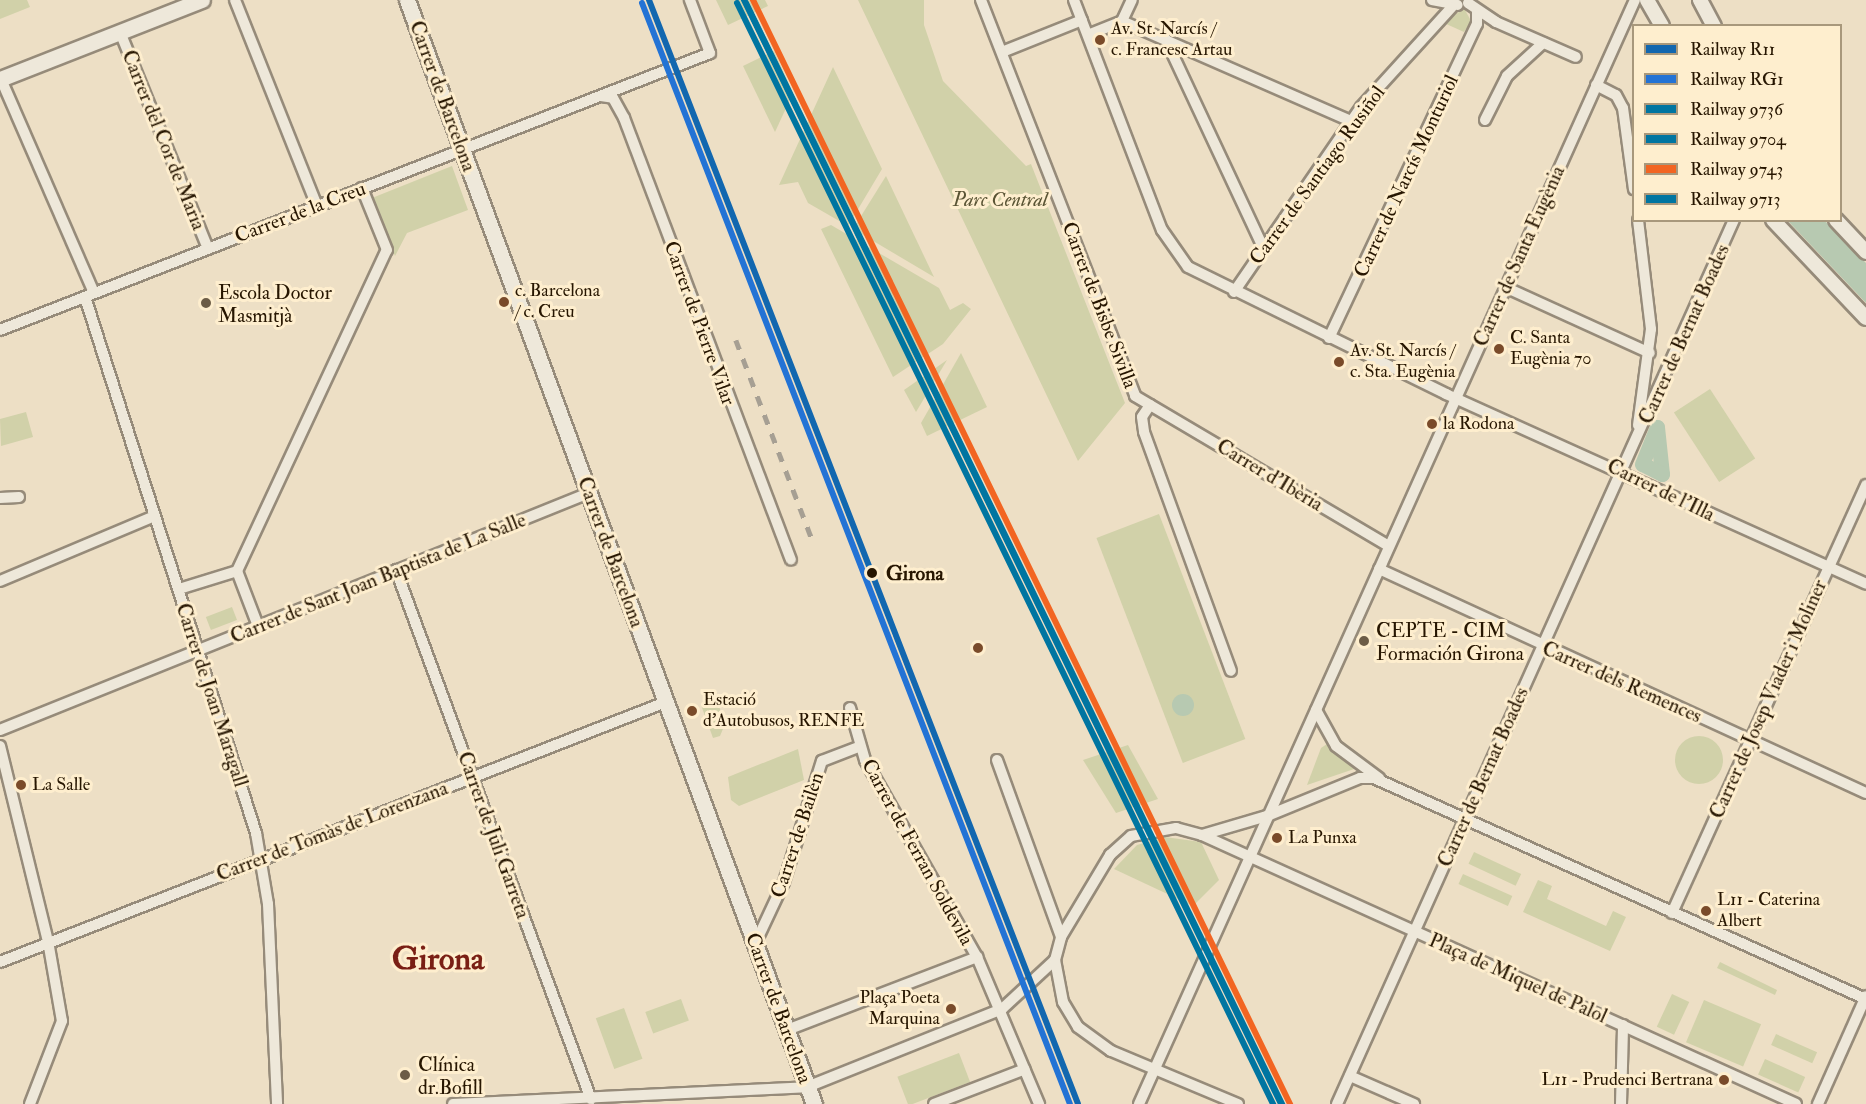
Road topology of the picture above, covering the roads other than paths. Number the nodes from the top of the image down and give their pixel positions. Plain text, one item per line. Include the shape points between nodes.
1 (202, 0) edge
2 (235, 0) edge
3 (407, 0) edge
4 (690, 0) edge
5 (981, 0) edge
6 (1074, 0) edge
7 (1132, 0) edge
8 (1432, 0) edge
9 (1635, 0) edge
10 (1647, 0) edge
11 (1700, 0) edge
12 (1470, 1) edge
13 (1452, 7) junction
14 (1477, 12) junction
15 (1082, 20) junction
16 (1122, 21) junction
17 (1661, 24) edge
18 (1713, 24) edge
19 (120, 32) junction
20 (1088, 35) junction
21 (1165, 38) junction
22 (1543, 43) junction
23 (1002, 51) junction
24 (1576, 57) dead end
25 (1, 79) edge
26 (1596, 85) junction
27 (600, 96) junction
28 (1485, 120) dead end
29 (1351, 121) junction
30 (463, 148) junction
31 (1632, 174) edge
32 (362, 188) junction
33 (317, 206) junction
34 (1638, 222) edge
35 (1733, 222) edge
36 (1775, 222) edge
37 (1838, 222) edge
38 (1263, 247) junction
39 (208, 249) junction
40 (1866, 252) edge
41 (1505, 287) junction
42 (1234, 292) junction
43 (90, 295) junction
44 (1866, 318) edge
45 (0, 330) edge
46 (1329, 338) junction
47 (1650, 353) junction
48 (1455, 398) junction
49 (1150, 405) junction
50 (1635, 445) junction
51 (1623, 473) junction
52 (1866, 485) edge
53 (589, 493) junction
54 (19, 497) dead end
55 (0, 498) edge
56 (155, 516) junction
57 (1389, 546) junction
58 (791, 560) dead end
59 (1828, 567) junction
60 (1379, 569) junction
61 (396, 570) junction
62 (237, 571) junction
63 (0, 581) edge
64 (1866, 584) edge
65 (179, 589) junction
66 (258, 626) junction
67 (1542, 646) junction
68 (199, 650) junction
69 (1232, 671) dead end
70 (666, 702) junction
71 (850, 708) dead end
72 (1316, 710) junction
73 (0, 730) edge
74 (1749, 740) junction
75 (0, 746) edge
76 (859, 747) junction
77 (997, 760) dead end
78 (473, 776) junction
79 (1384, 783) junction
80 (1866, 793) edge
81 (1267, 816) junction
82 (1465, 818) junction
83 (1202, 835) junction
84 (1248, 857) junction
85 (261, 858) junction
86 (1672, 913) junction
87 (1414, 932) junction
88 (1061, 937) junction
89 (48, 941) junction
90 (755, 944) junction
91 (977, 957) junction
92 (1055, 960) junction
93 (0, 962) edge
94 (1866, 998) edge
95 (1002, 1009) junction
96 (1623, 1025) junction
97 (787, 1030) junction
98 (1025, 1069) junction
99 (1154, 1070) junction
100 (1350, 1076) junction
101 (807, 1087) junction
102 (591, 1099) junction
103 (684, 1099) edge
104 (548, 1102) edge
105 (31, 1103) edge
106 (1231, 1103) edge
107 (277, 1104) edge
108 (453, 1104) edge
109 (814, 1104) edge
110 (934, 1104) edge
111 (1039, 1104) edge
112 (1138, 1104) edge
113 (1337, 1104) edge
114 (1414, 1104) edge
115 (1621, 1104) edge
116 (1796, 1104) edge
117 (1818, 1104) edge

1 - 19 main road
2 - 33 street
3 - 30 main road, Carrer de Barcelona
4 - 27 street, Carrer de la Creu via 710,54
5 - 23 street, Carrer de Bisbe Sivilla
6 - 15 street, Carrer de l'Illa
7 - 16 street
8 - 13 street
9 - 26 street, Carrer de Santa Eugènia
10 - 17 street
11 - 18 street
12 - 13 street
12 - 14 street
13 - 29 street, Carrer de Santiago Rusiñol
14 - 22 street
14 - 46 street, Carrer de Narcís Monturiol via 1477,24
15 - 20 street, Carrer de l'Illa
15 - 23 street
16 - 20 street
16 - 21 street
19 - 25 main road
19 - 39 street, Carrer del Cor de Maria
20 - 42 street, Carrer de l'Illa via 1173,250 1199,274
21 - 29 street
21 - 38 street
22 - 24 street
22 - 28 street via 1507,76
23 - 49 street, Carrer de Bisbe Sivilla via 1135,396
25 - 43 street, Carrer de Joan Maragall
26 - 31 street via 1616,95 1623,108
26 - 41 street, Carrer de Santa Eugènia
27 - 30 street, Carrer de la Creu
27 - 58 street, Carrer de Pierre Vilar via 612,98 624,118
29 - 38 street, Carrer de Santiago Rusiñol
30 - 32 street, Carrer de la Creu
30 - 53 main road, Carrer de Barcelona
32 - 33 street, Carrer de la Creu
32 - 62 street via 387,250
33 - 39 street, Carrer de la Creu
34 - 47 street
35 - 50 street, Carrer de Bernat Boades
36 - 44 street
37 - 40 street
38 - 42 street, Carrer de Santiago Rusiñol
39 - 43 street, Carrer de la Creu
41 - 47 street
41 - 48 street, Carrer de Santa Eugènia
42 - 46 street, Carrer de l'Illa
43 - 45 street, Carrer de la Creu
43 - 56 street, Carrer de Joan Maragall
46 - 48 street, Carrer de l'Illa
47 - 50 street
48 - 51 street, Carrer de l'Illa
48 - 57 street, Carrer de Santa Eugènia
49 - 57 street, Carrer d'Ibèria
49 - 69 street, Carrer de Bisbe Sivilla via 1142,417 1144,432
50 - 51 street, Carrer de Bernat Boades
51 - 59 street, Carrer de l'Illa
51 - 67 street, Carrer de Bernat Boades
52 - 59 street, Carrer de Josep Viader i Moliner
53 - 61 street, Carrer de Sant Joan Baptista de La Salle
53 - 70 main road, Carrer de Barcelona
54 - 55 street
56 - 63 street
56 - 65 street, Carrer de Joan Maragall
57 - 60 street, Carrer de Santa Eugènia
59 - 64 street, Carrer de l'Illa
59 - 74 street, Carrer de Josep Viader i Moliner
60 - 67 street, Carrer dels Remences
60 - 72 street, Carrer de Santa Eugènia
61 - 66 street, Carrer de Sant Joan Baptista de La Salle
61 - 78 street, Carrer de Juli Garreta
62 - 65 street
62 - 66 street
65 - 68 street, Carrer de Joan Maragall
66 - 68 street, Carrer de Sant Joan Baptista de La Salle
67 - 74 street, Carrer dels Remences
67 - 82 street, Carrer de Bernat Boades
68 - 73 street, Carrer de Sant Joan Baptista de La Salle
68 - 85 street, Carrer de Joan Maragall
70 - 78 street, Carrer de Tomàs de Lorenzana
70 - 90 main road, Carrer de Barcelona
71 - 76 street, Carrer de Ferran Soldevila
72 - 79 street via 1336,746
72 - 81 street, Carrer de Santa Eugènia
74 - 80 street, Carrer dels Remences
74 - 86 street, Carrer de Josep Viader i Moliner
75 - 89 street
76 - 90 street, Carrer de Bailèn via 822,760 782,890
76 - 91 street, Carrer de Ferran Soldevila
77 - 88 street
78 - 85 street, Carrer de Tomàs de Lorenzana
78 - 102 street, Carrer de Juli Garreta
79 - 81 street via 1360,778
79 - 82 street
81 - 83 street
81 - 84 street, Carrer de Santa Eugènia
82 - 86 street
82 - 87 street, Carrer de Bernat Boades
83 - 84 street, Plaça de Miquel de Palol
83 - 88 street, Plaça de Miquel de Palol via 1176,828 1131,836 1110,855
84 - 87 street, Plaça de Miquel de Palol
84 - 99 street, Carrer de Santa Eugènia
85 - 89 street, Carrer de Tomàs de Lorenzana
85 - 107 street, Carrer de Joan Maragall
86 - 94 street
87 - 96 street, Plaça de Miquel de Palol
87 - 100 street, Carrer de Bernat Boades
88 - 92 street
89 - 93 street, Carrer de Tomàs de Lorenzana
89 - 105 street via 62,1021
90 - 97 main road, Carrer de Barcelona
91 - 95 street, Carrer de Ferran Soldevila
91 - 97 street
92 - 95 street
92 - 99 street via 1063,1002 1078,1027 1111,1051
94 - 117 street
95 - 98 street, Carrer de Ferran Soldevila
95 - 101 street
96 - 115 street
96 - 116 street, Plaça de Miquel de Palol
97 - 101 main road, Carrer de Barcelona
98 - 110 street
98 - 111 street, Carrer de Ferran Soldevila
99 - 106 street
99 - 112 street, Carrer de Santa Eugènia
100 - 113 street, Carrer de Bernat Boades
100 - 114 street
101 - 103 street
101 - 109 main road, Carrer de Barcelona
102 - 103 street
102 - 104 street
104 - 108 street

